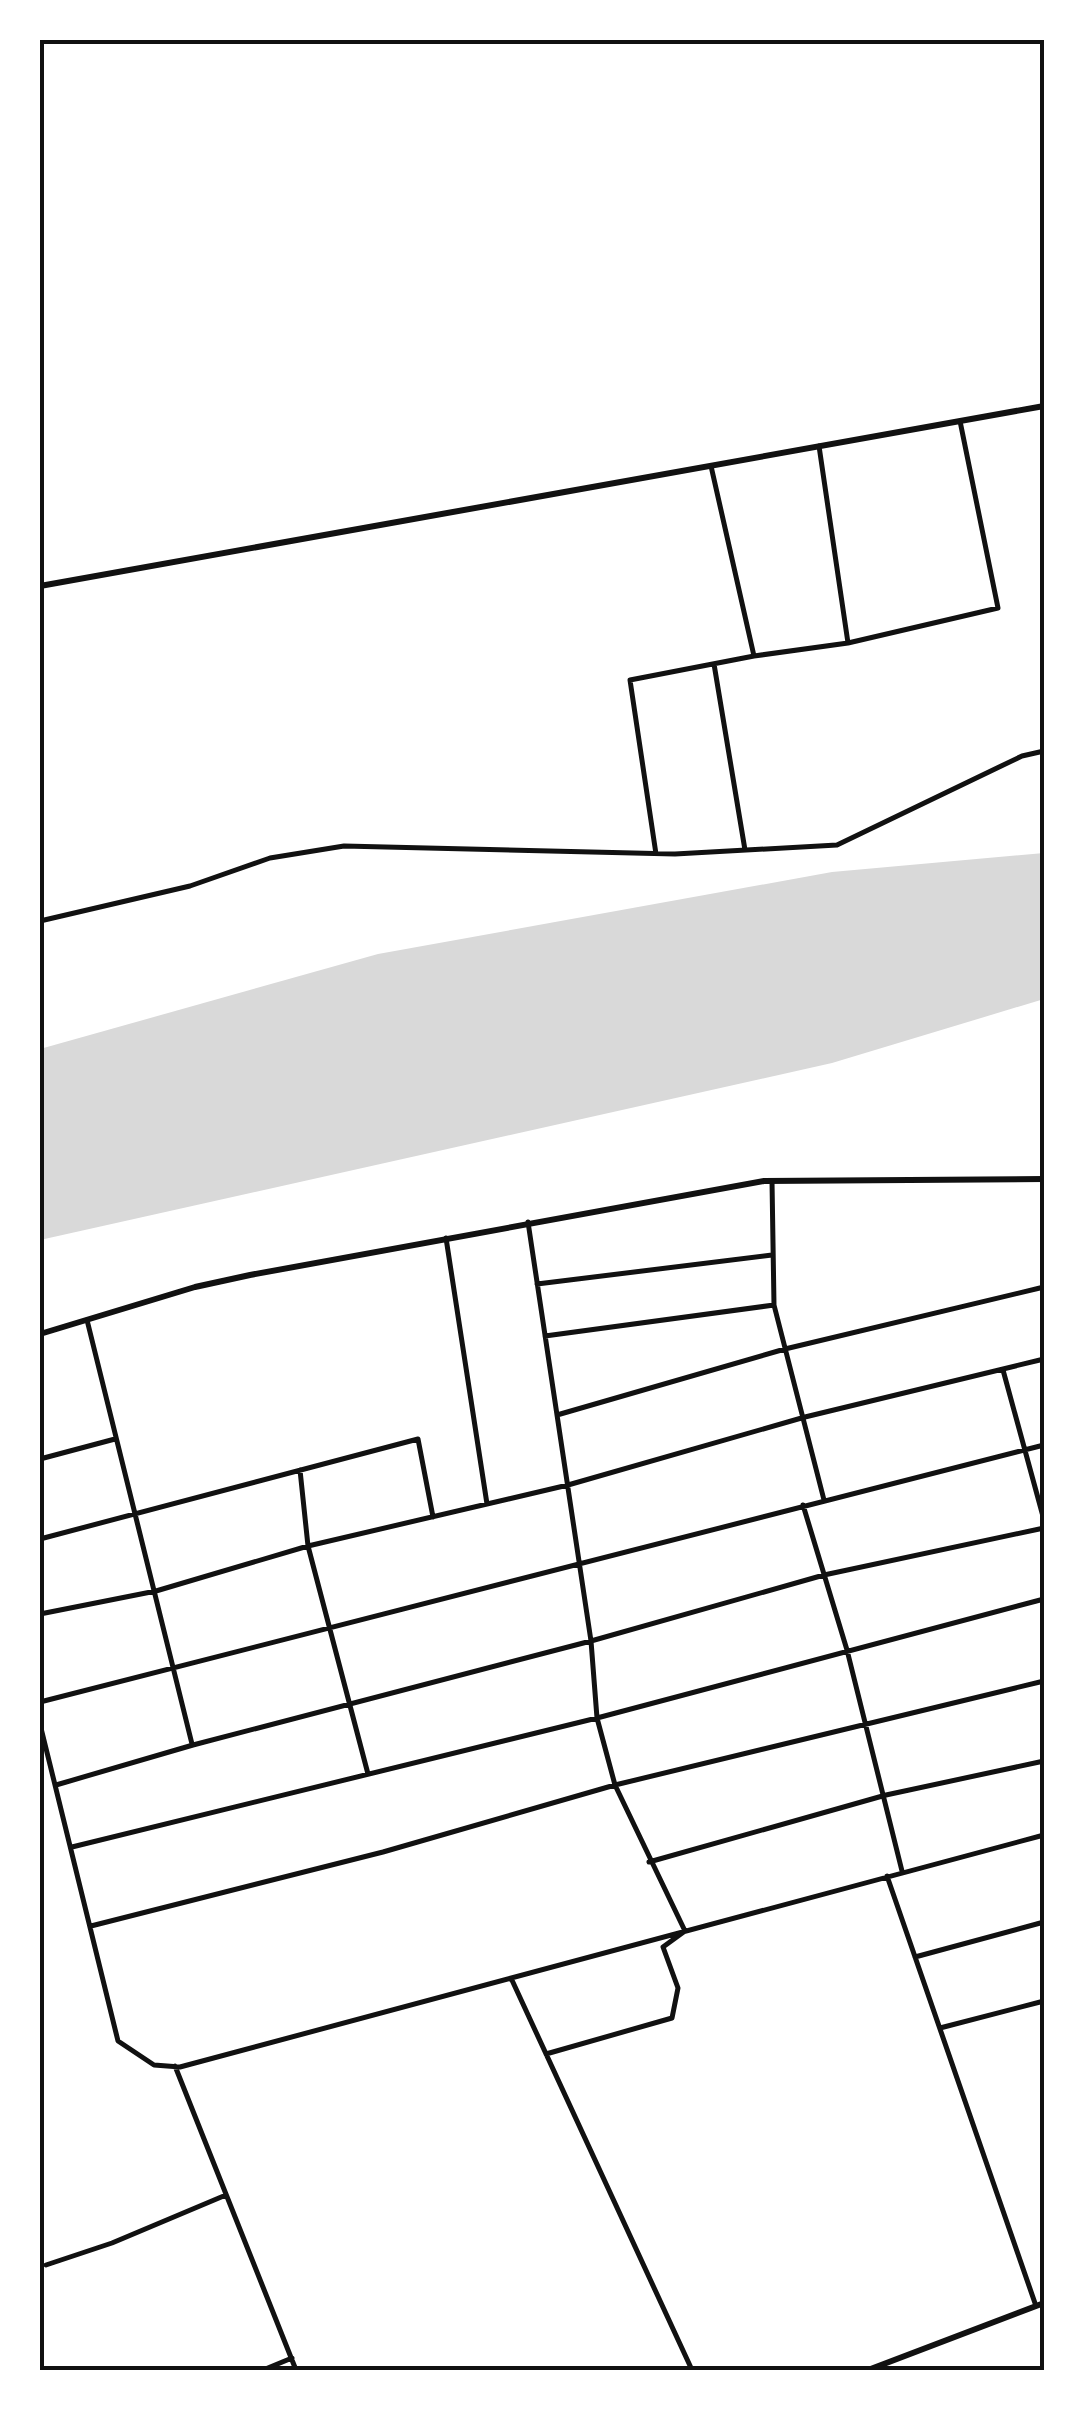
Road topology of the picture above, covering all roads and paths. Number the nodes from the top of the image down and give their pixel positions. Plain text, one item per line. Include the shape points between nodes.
1 (1044, 406) edge
2 (960, 421) junction
3 (819, 446) junction
4 (711, 466) junction
5 (40, 586) edge
6 (848, 643) junction
7 (754, 656) junction
8 (714, 664) junction
9 (1044, 751) edge
10 (745, 850) junction
11 (656, 854) junction
12 (40, 921) edge
13 (1044, 1180) edge
14 (772, 1181) junction
15 (528, 1222) junction
16 (446, 1238) junction
17 (772, 1255) junction
18 (537, 1284) junction
19 (1044, 1287) edge
20 (774, 1305) junction
21 (86, 1320) junction
22 (40, 1334) edge
23 (545, 1336) junction
24 (785, 1349) junction
25 (1044, 1360) edge
26 (1003, 1370) junction
27 (557, 1415) junction
28 (805, 1417) junction
29 (115, 1439) junction
30 (1044, 1445) edge
31 (1024, 1450) junction
32 (40, 1459) edge
33 (300, 1470) junction
34 (568, 1485) junction
35 (824, 1500) junction
36 (487, 1504) junction
37 (803, 1505) junction
38 (135, 1513) junction
39 (432, 1517) junction
40 (1044, 1524) edge
41 (40, 1540) edge
42 (308, 1546) junction
43 (580, 1563) junction
44 (824, 1575) junction
45 (156, 1590) junction
46 (1044, 1599) edge
47 (40, 1614) edge
48 (331, 1627) junction
49 (592, 1640) junction
50 (847, 1650) junction
51 (172, 1668) junction
52 (1044, 1681) edge
53 (40, 1702) edge
54 (351, 1704) junction
55 (597, 1718) junction
56 (40, 1724) edge
57 (867, 1726) junction
58 (193, 1745) junction
59 (1044, 1761) edge
60 (368, 1774) junction
61 (56, 1785) junction
62 (614, 1785) junction
63 (886, 1795) junction
64 (1044, 1835) edge
65 (72, 1848) junction
66 (649, 1862) junction
67 (902, 1871) junction
68 (887, 1876) junction
69 (1044, 1922) edge
70 (91, 1926) junction
71 (685, 1931) junction
72 (915, 1956) junction
73 (510, 1978) junction
74 (1044, 2001) edge
75 (940, 2028) junction
76 (546, 2054) junction
77 (175, 2066) junction
78 (226, 2194) junction
79 (46, 2265) dead end
80 (1040, 2304) edge
81 (292, 2358) junction
82 (263, 2370) edge
83 (296, 2370) edge
84 (692, 2370) edge
85 (868, 2370) edge

1 - 2 street
2 - 3 street
2 - 6 street via 998,608
3 - 4 street
3 - 6 street
4 - 5 street
4 - 7 street
6 - 7 street
7 - 8 street
8 - 10 street
8 - 11 street via 630,680
9 - 10 street via 837,844
10 - 11 street
11 - 12 street via 344,846 270,858 190,886
13 - 14 street
14 - 15 street
14 - 17 street
15 - 16 street
15 - 18 street
16 - 21 street via 250,1274
16 - 36 street
17 - 18 street
17 - 20 street
18 - 23 street
19 - 24 street
20 - 23 street
20 - 24 street
21 - 22 street
21 - 29 street
23 - 27 street
24 - 27 street
24 - 28 street
25 - 26 street
26 - 28 street
26 - 31 street
27 - 34 street
28 - 34 street
28 - 35 street
29 - 32 street
29 - 38 street
30 - 31 street
31 - 35 street
31 - 40 street
33 - 38 street
33 - 39 street via 418,1439
33 - 42 street
34 - 36 street
34 - 43 street
35 - 37 street
36 - 39 street
37 - 43 street
37 - 44 street
38 - 41 street
38 - 45 street
39 - 42 street
40 - 44 street
42 - 45 street
42 - 48 street
43 - 48 street
43 - 49 street
44 - 49 street
44 - 50 street
45 - 47 street
45 - 51 street
46 - 50 street
48 - 51 street
48 - 54 street
49 - 54 street
49 - 55 street
50 - 55 street
50 - 57 street
51 - 53 street
51 - 58 street
52 - 57 street
54 - 58 street
54 - 60 street
55 - 60 street
55 - 62 street
56 - 61 street
57 - 62 street
57 - 63 street
58 - 61 street
59 - 63 street
60 - 65 street
61 - 65 street
62 - 66 street
62 - 70 street
63 - 66 street
63 - 67 street
64 - 67 street
65 - 70 street
66 - 71 street
67 - 68 street
68 - 71 street
68 - 72 street
69 - 72 street
70 - 77 street via 118,2042 154,2065
71 - 73 street
71 - 76 street via 663,1947 678,1988 672,2018
72 - 75 street
73 - 76 street
73 - 77 street
74 - 75 street
75 - 80 street
76 - 84 street
77 - 78 street
78 - 79 street
78 - 81 street
80 - 85 street
81 - 82 street
81 - 83 street

